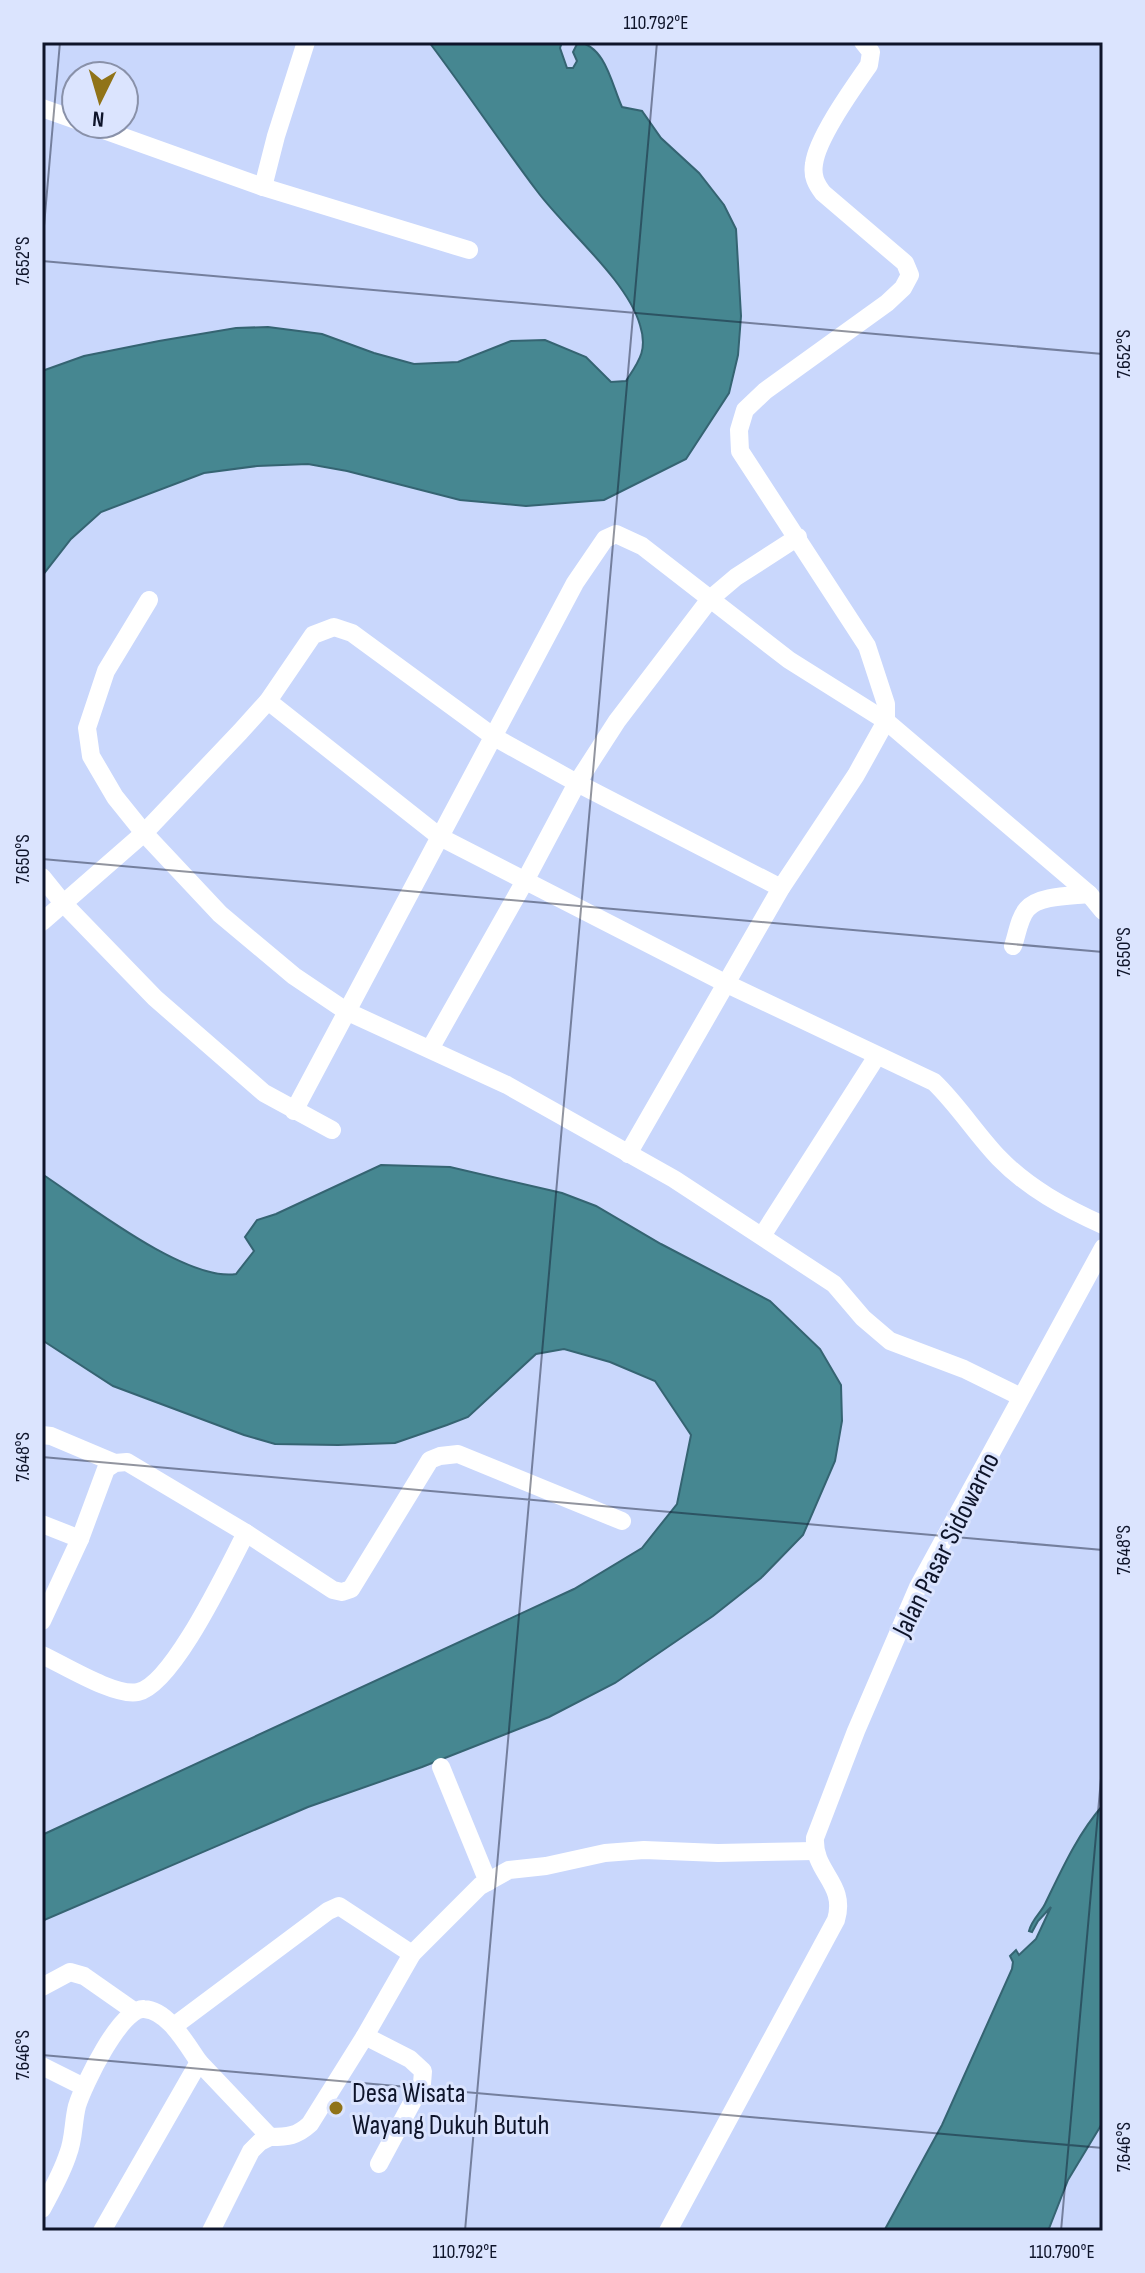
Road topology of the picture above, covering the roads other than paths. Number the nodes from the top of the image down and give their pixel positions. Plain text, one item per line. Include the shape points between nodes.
1 (863, 42) edge
2 (303, 43) edge
3 (132, 140) edge
4 (263, 187) junction
5 (469, 250) dead end
6 (798, 537) junction
7 (710, 599) junction
8 (149, 600) dead end
9 (268, 701) junction
10 (886, 721) junction
11 (494, 737) junction
12 (577, 783) junction
13 (144, 833) junction
14 (440, 837) junction
15 (42, 877) edge
16 (526, 879) junction
17 (781, 888) junction
18 (1089, 894) junction
19 (63, 903) junction
20 (1103, 911) edge
21 (42, 922) edge
22 (1013, 946) dead end
23 (725, 983) junction
24 (346, 1011) junction
25 (430, 1049) junction
26 (877, 1056) junction
27 (294, 1111) junction
28 (332, 1130) dead end
29 (628, 1154) junction
30 (1103, 1225) edge
31 (762, 1236) junction
32 (1103, 1248) edge
33 (1021, 1397) junction
34 (42, 1435) edge
35 (115, 1463) junction
36 (622, 1521) dead end
37 (42, 1524) edge
38 (246, 1533) junction
39 (80, 1539) junction
40 (42, 1621) edge
41 (42, 1655) edge
42 (441, 1767) dead end
43 (814, 1851) junction
44 (488, 1882) junction
45 (412, 1954) junction
46 (42, 1987) edge
47 (134, 2011) junction
48 (174, 2026) junction
49 (365, 2036) junction
50 (199, 2062) junction
51 (42, 2066) edge
52 (84, 2087) junction
53 (270, 2137) junction
54 (379, 2164) dead end
55 (42, 2209) edge
56 (102, 2231) edge
57 (211, 2231) edge
58 (668, 2231) edge

1 - 6 street via 871,52 869,65 823,141 814,162 815,181 905,263 910,275 887,303 745,410 740,451
2 - 4 street
3 - 4 street
4 - 5 street
6 - 7 street
6 - 10 street via 867,646 886,704
7 - 10 street via 789,660
7 - 11 street via 642,546 616,534 605,539 575,583
7 - 12 street
8 - 13 street via 106,671 87,728 91,756
9 - 11 street via 313,635 334,627 352,633
9 - 13 street
9 - 14 street
10 - 17 street
10 - 18 street
11 - 12 street
11 - 14 street
12 - 16 street
12 - 17 street
13 - 19 street
13 - 24 street via 220,914
14 - 16 street
14 - 24 street
15 - 19 street
16 - 23 street
16 - 25 street
17 - 23 street
18 - 20 street
18 - 22 street via 1030,906
19 - 21 street
19 - 27 street via 155,998 264,1093
23 - 26 street
23 - 29 street
24 - 25 street
24 - 27 street
25 - 29 street via 507,1085
26 - 30 street via 934,1082 1011,1169 1061,1207
26 - 31 street
27 - 28 street
29 - 31 street
31 - 33 street via 834,1284 890,1341
32 - 33 street, Jalan Pasar Sidowarno
33 - 43 street, Jalan Pasar Sidowarno via 918,1587 818,1826
34 - 35 street
35 - 38 street via 127,1462
35 - 39 street via 106,1469
36 - 38 street via 458,1454 430,1460 351,1589 333,1590
37 - 39 street
38 - 41 street via 181,1652 155,1685 137,1693 116,1690
39 - 40 street
42 - 44 street
43 - 44 street via 605,1853 509,1870
43 - 58 street via 839,1895 836,1920
44 - 45 street
45 - 48 street via 339,1906
45 - 49 street
46 - 47 street via 70,1972
47 - 48 street via 151,2010
47 - 52 street via 106,2045
48 - 50 street
49 - 53 street via 310,2124 299,2134
49 - 54 street via 423,2071 422,2084
50 - 53 street
50 - 56 street
51 - 52 street
52 - 55 street via 69,2153
53 - 57 street via 251,2151

